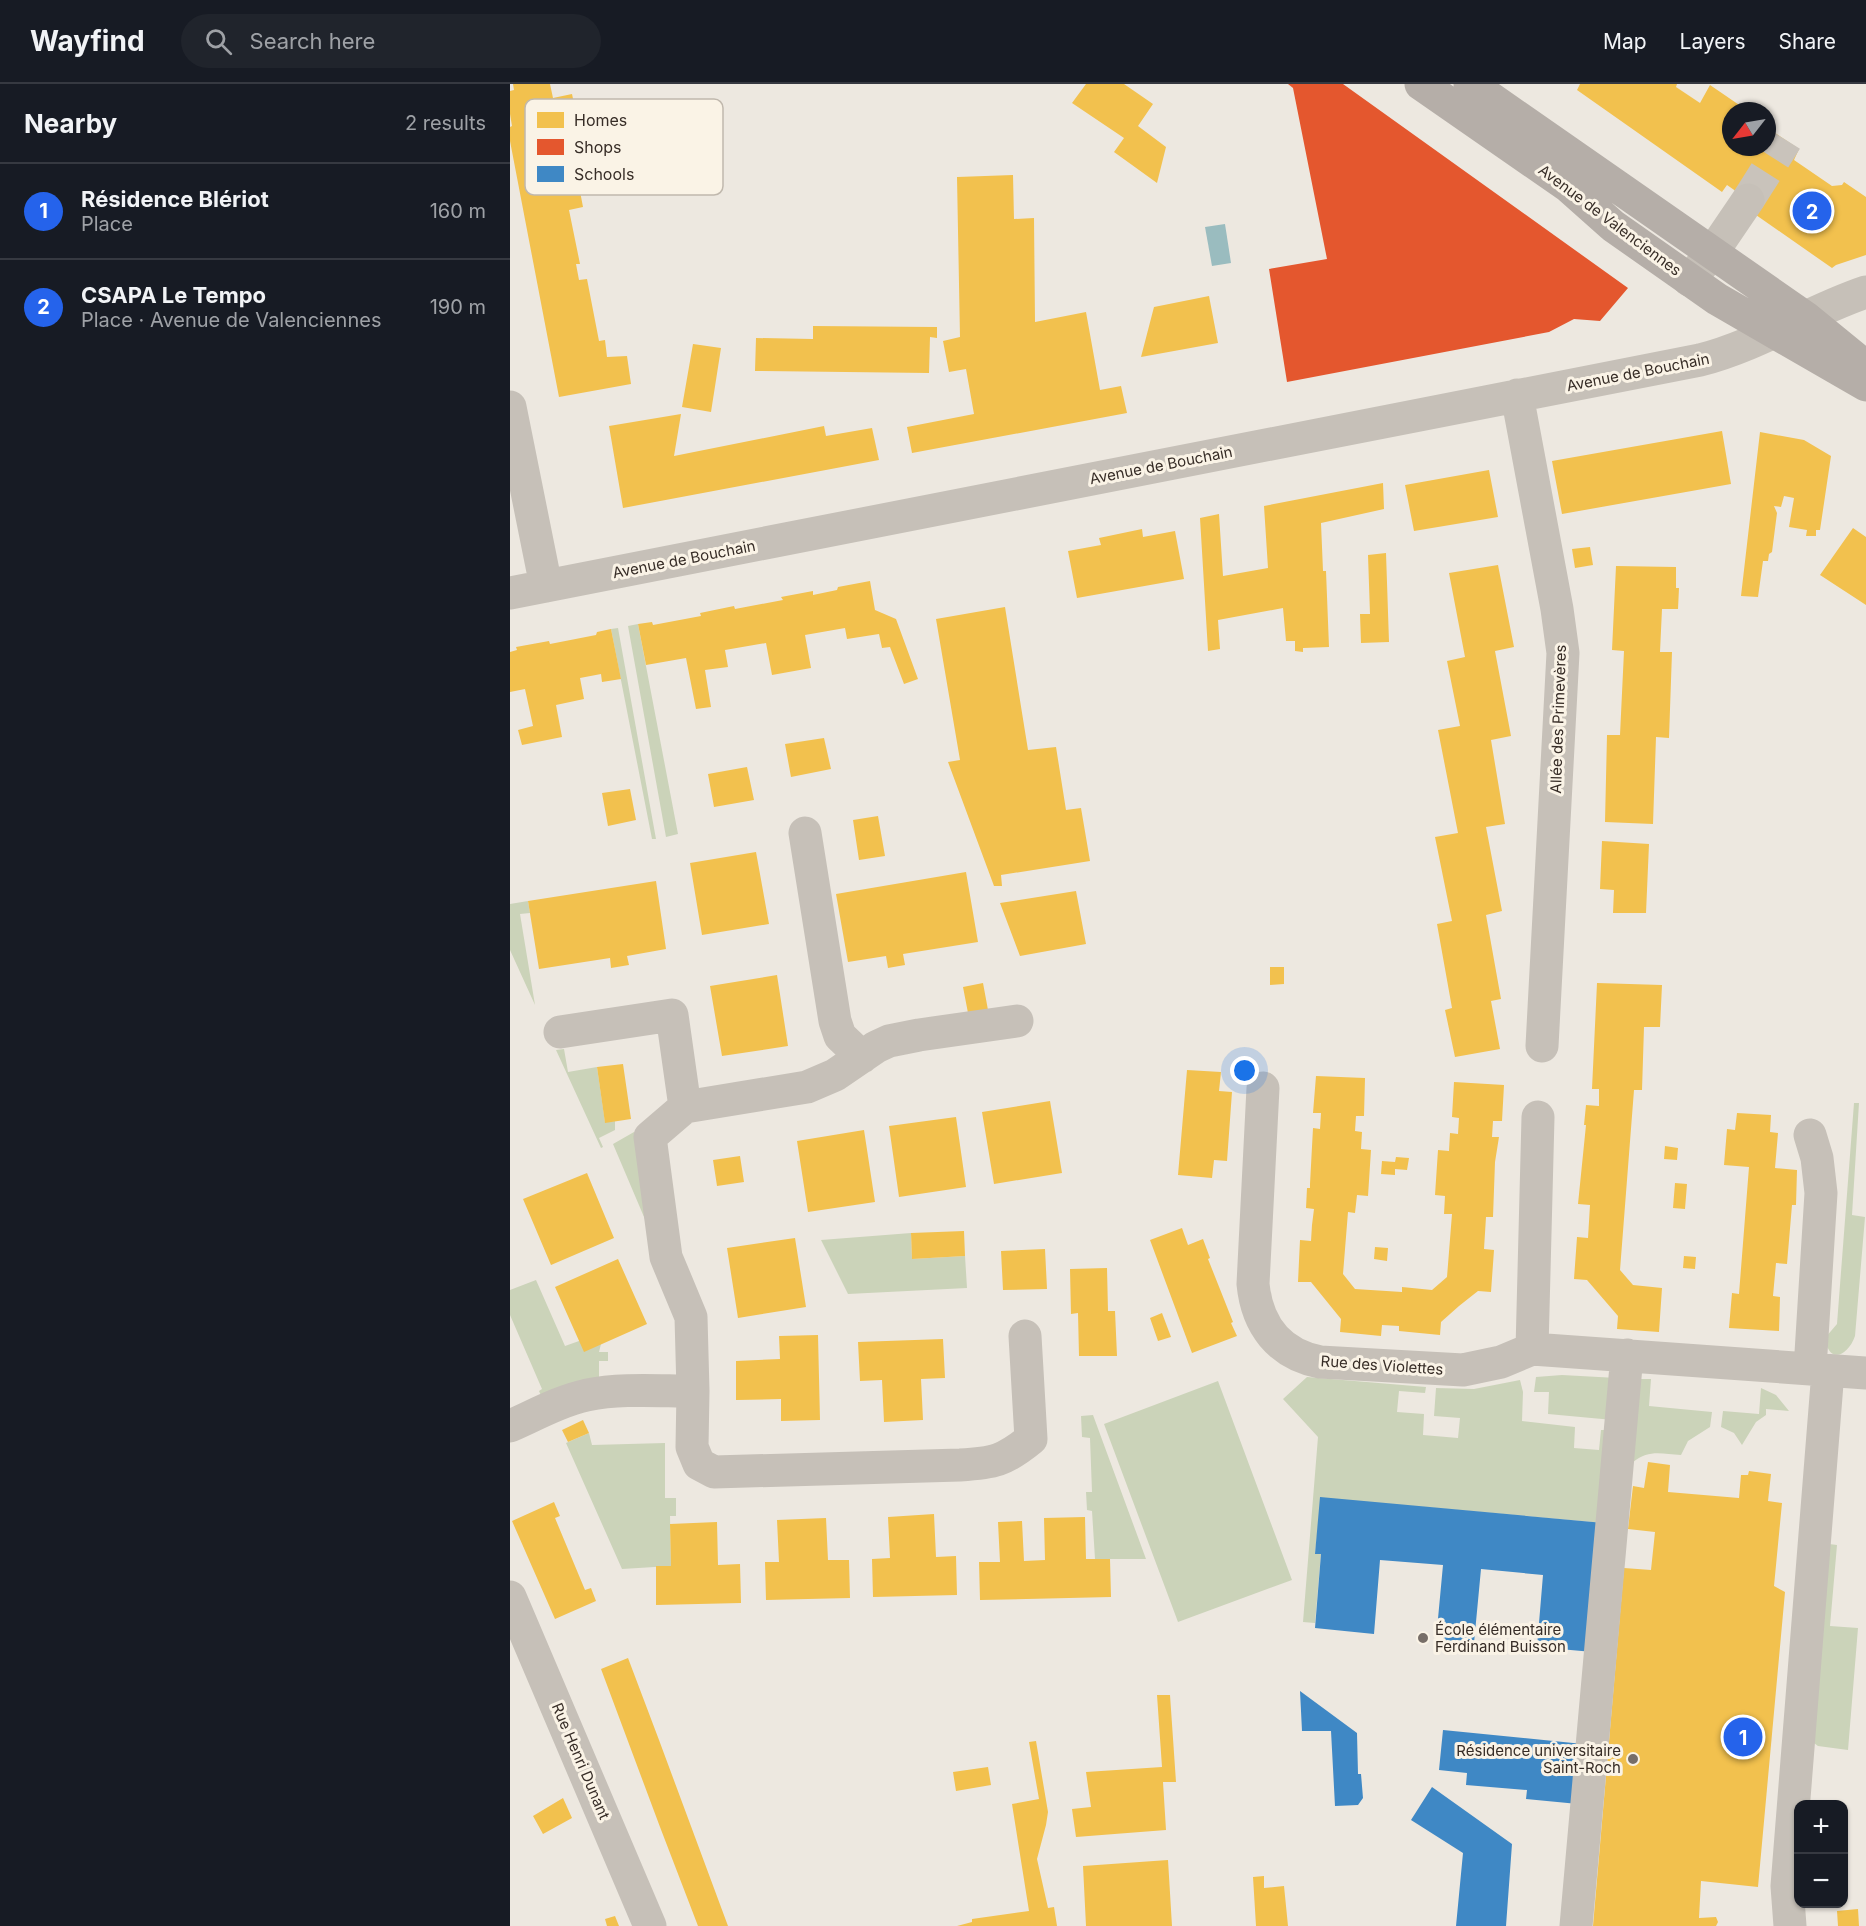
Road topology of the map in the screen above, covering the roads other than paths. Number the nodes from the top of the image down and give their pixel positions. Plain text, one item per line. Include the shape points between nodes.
1 (1421, 84) edge
2 (1470, 84) edge
3 (1748, 200) tunnel mouth
4 (1712, 253) junction
5 (1689, 280) junction
6 (1866, 292) edge
7 (1806, 318) junction
8 (1773, 333) junction
9 (1866, 367) edge
10 (1866, 385) edge
11 (1517, 395) junction
12 (510, 406) edge
13 (546, 586) junction
14 (510, 593) edge
15 (805, 833) dead end
16 (1017, 1021) dead end
17 (560, 1032) dead end
18 (1542, 1046) dead end
19 (862, 1057) junction
20 (1263, 1088) dead end
21 (685, 1107) junction
22 (1538, 1117) dead end
23 (1810, 1135) dead end
24 (1025, 1336) dead end
25 (1532, 1349) junction
26 (1627, 1355) junction
27 (1819, 1370) junction
28 (1866, 1373) edge
29 (693, 1391) junction
30 (510, 1426) edge
31 (510, 1597) edge
32 (650, 1926) edge
33 (1576, 1926) edge
34 (1790, 1926) edge

1 - 5 main road, Avenue de Valenciennes via 1568,186 1613,226
2 - 4 main road, Avenue de Valenciennes
3 - 4 street
4 - 5 street
4 - 7 main road, Avenue de Valenciennes
5 - 8 main road, Avenue de Valenciennes
6 - 7 street, Avenue de Bouchain
7 - 8 street, Avenue de Bouchain
7 - 9 main road, Avenue de Valenciennes
8 - 10 main road, Avenue de Valenciennes
8 - 11 street, Avenue de Bouchain via 1700,360
11 - 13 street, Avenue de Bouchain
11 - 18 street, Allée des Primevères via 1563,653
12 - 13 street
13 - 14 street, Avenue de Bouchain
15 - 19 street via 835,1021 840,1036
16 - 19 street via 889,1041
17 - 21 street via 672,1015
19 - 21 street via 807,1088
20 - 25 street, Rue des Violettes via 1252,1284 1260,1316 1279,1343 1298,1356 1320,1362 1442,1370 1481,1367
21 - 29 street via 650,1137 666,1257 690,1317
22 - 25 street
23 - 27 street via 1821,1193
24 - 29 street via 1031,1439 996,1462 714,1472 699,1464 692,1447
25 - 26 street, Rue des Violettes
26 - 27 street, Rue des Violettes
26 - 33 street
27 - 28 street, Rue des Violettes
27 - 34 street via 1787,1886
29 - 30 street via 586,1395
31 - 32 street, Rue Henri Dunant

